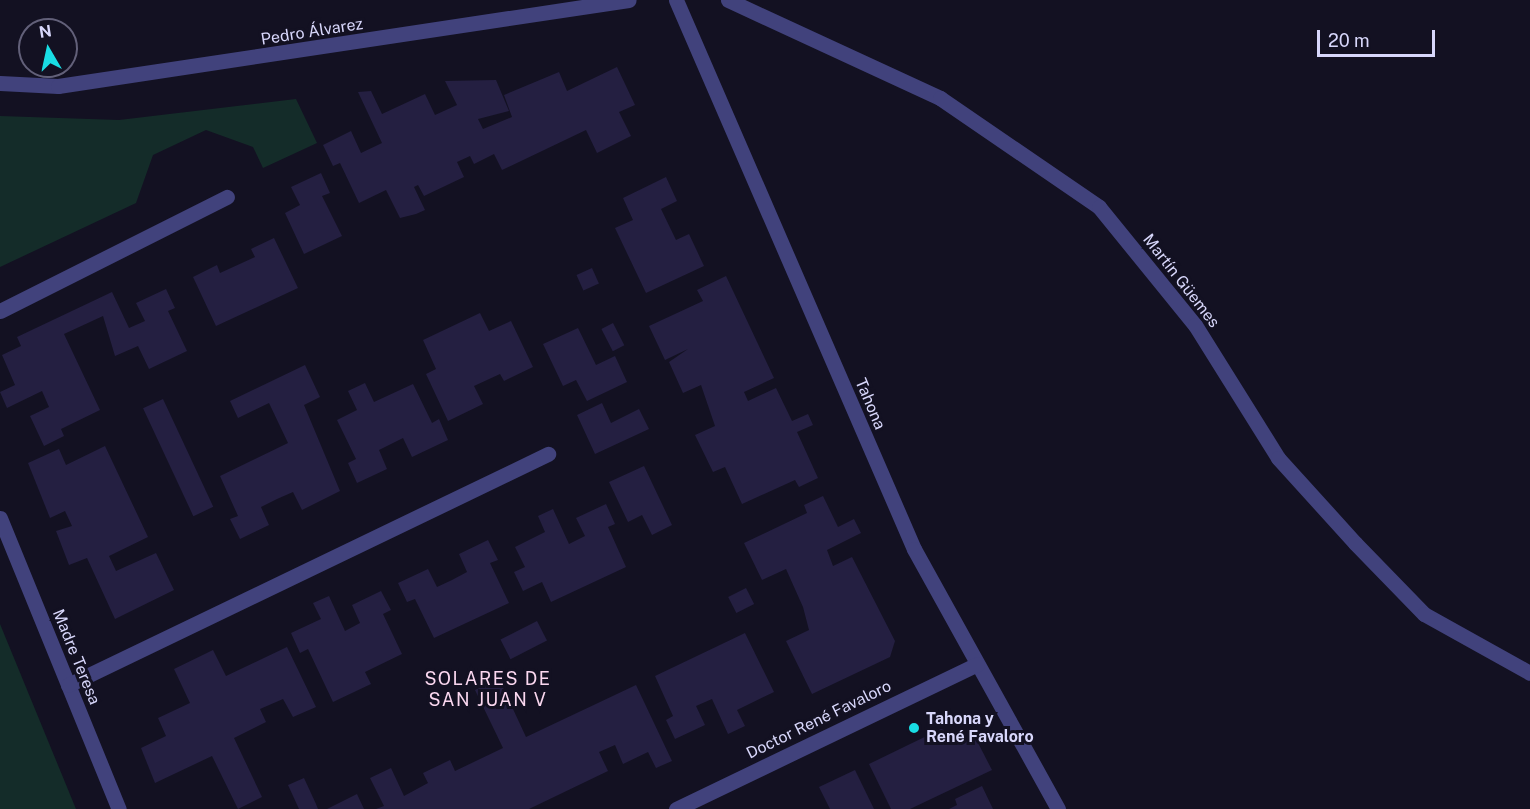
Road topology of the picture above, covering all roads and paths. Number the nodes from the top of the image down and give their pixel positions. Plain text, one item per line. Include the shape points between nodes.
1 (629, 0) edge
2 (676, 0) edge
3 (728, 0) edge
4 (0, 83) edge
5 (227, 197) dead end
6 (0, 311) edge
7 (548, 454) dead end
8 (0, 518) edge
9 (977, 664) junction
10 (1530, 673) edge
11 (68, 685) junction
12 (119, 809) edge
13 (676, 809) edge
14 (1058, 809) edge

1 - 4 street, Pedro Álvarez via 69,85
2 - 9 street, Tahona via 914,549
3 - 10 street, Martín Güemes via 940,98 1099,207 1195,326 1278,458 1355,543 1424,614
5 - 6 street
7 - 11 street
8 - 11 street, Madre Teresa
9 - 13 street, Doctor René Favaloro
9 - 14 street, Tahona
11 - 12 street, Madre Teresa

